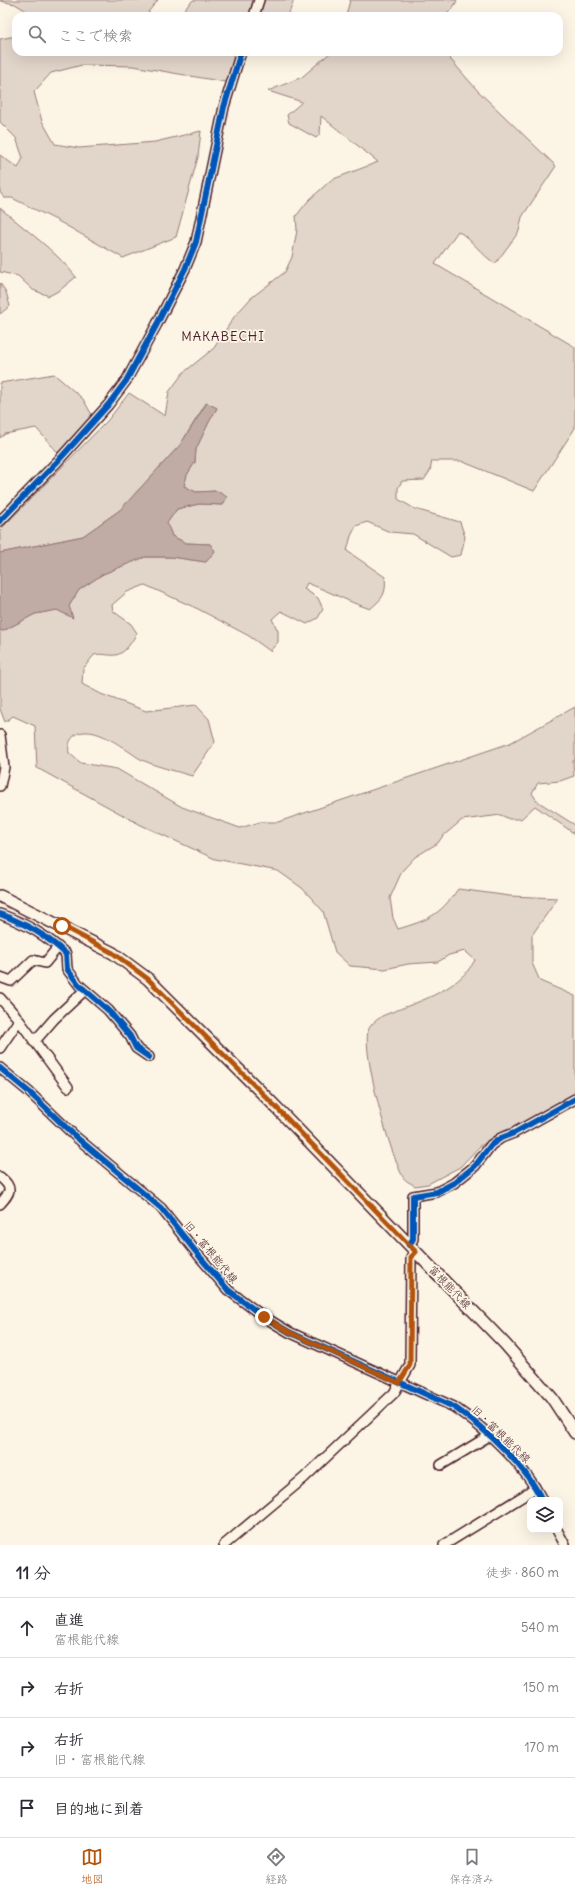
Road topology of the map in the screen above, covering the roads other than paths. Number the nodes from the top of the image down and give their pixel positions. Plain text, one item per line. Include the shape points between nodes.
1 (259, 0) edge
2 (255, 12) edge
3 (240, 56) edge
4 (0, 521) edge
5 (0, 735) edge
6 (0, 786) edge
7 (0, 896) edge
8 (19, 906) junction
9 (0, 914) edge
10 (13, 920) junction
11 (58, 947) junction
12 (0, 976) edge
13 (85, 990) junction
14 (0, 998) edge
15 (18, 1020) junction
16 (34, 1042) junction
17 (0, 1048) edge
18 (149, 1056) dead end
19 (0, 1068) edge
20 (68, 1087) dead end
21 (575, 1099) edge
22 (0, 1177) edge
23 (0, 1204) edge
24 (413, 1248) junction
25 (399, 1383) junction
26 (575, 1433) edge
27 (490, 1436) junction
28 (441, 1465) dead end
29 (535, 1487) junction
30 (540, 1497) edge
31 (559, 1533) edge
32 (224, 1545) edge
33 (444, 1545) edge
34 (565, 1545) edge

1 - 2 street
3 - 4 street via 224,107 196,242 157,324 126,381 108,405 58,462
5 - 6 street via 4,767
7 - 8 main road, 富根能代線
8 - 10 street
8 - 24 main road, 富根能代線 via 113,953 148,979
9 - 10 street
10 - 11 street via 48,938
11 - 12 street via 45,963 33,960 11,980
11 - 13 street via 66,954 67,969
13 - 16 street
13 - 18 street via 108,1010 130,1036 136,1048
14 - 15 street
15 - 16 street
15 - 17 street
16 - 20 street
19 - 25 street, 旧・富根能代線 via 76,1137 161,1208 228,1290 240,1300 289,1332
21 - 24 street via 501,1138 491,1145 475,1166 454,1183 437,1192 413,1196
22 - 23 street via 10,1190
24 - 25 street via 410,1365
24 - 26 main road, 富根能代線 via 505,1344 552,1398
25 - 27 street, 旧・富根能代線 via 454,1408 472,1419
25 - 32 street via 394,1392 304,1478
27 - 28 street
27 - 29 street, 旧・富根能代線
29 - 30 street, 旧・富根能代線
29 - 33 street
31 - 34 street

